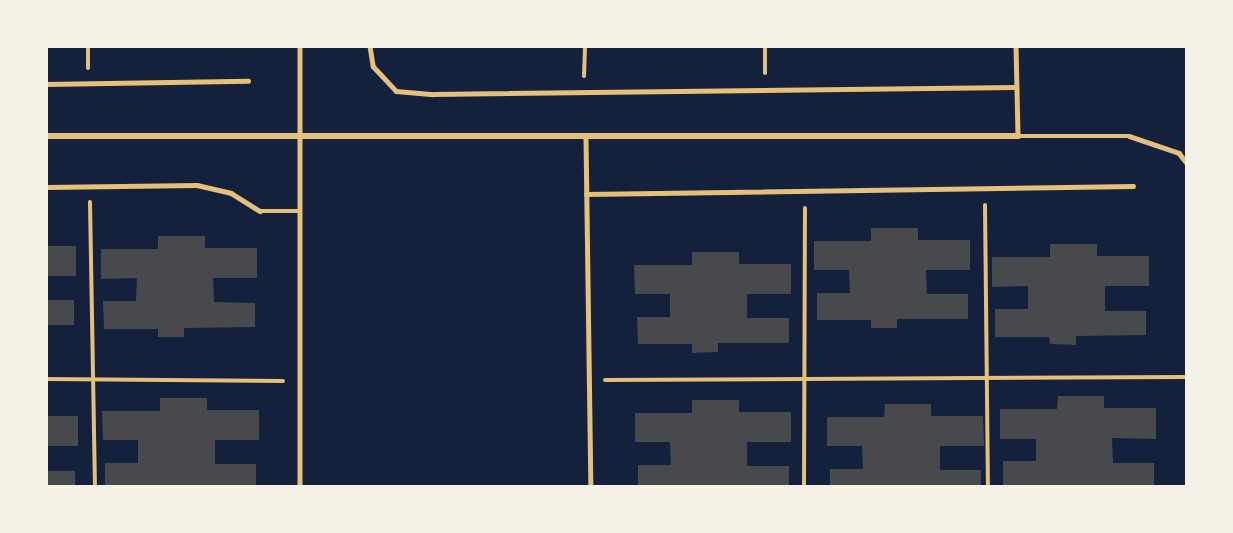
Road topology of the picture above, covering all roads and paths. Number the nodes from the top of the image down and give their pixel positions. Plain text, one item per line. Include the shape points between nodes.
1 (300, 46) edge
2 (370, 46) edge
3 (585, 46) edge
4 (765, 46) edge
5 (1016, 46) edge
6 (248, 81) dead end
7 (46, 84) edge
8 (1016, 87) junction
9 (764, 90) junction
10 (583, 92) junction
11 (46, 136) edge
12 (1018, 136) junction
13 (586, 138) junction
14 (301, 140) junction
15 (1186, 162) edge
16 (1133, 186) dead end
17 (46, 187) edge
18 (90, 187) junction
19 (985, 189) junction
20 (805, 191) junction
21 (586, 194) junction
22 (300, 211) junction
23 (1186, 377) edge
24 (987, 378) junction
25 (46, 379) edge
26 (806, 379) junction
27 (96, 380) junction
28 (589, 380) junction
29 (300, 382) junction
30 (95, 486) edge
31 (300, 486) edge
32 (591, 486) edge
33 (804, 486) edge
34 (988, 486) edge

1 - 14 lane
2 - 10 lane via 373,66 396,91
3 - 10 path
4 - 9 path
5 - 8 lane
6 - 7 lane
8 - 9 lane
8 - 12 lane
9 - 10 lane
11 - 14 street
12 - 13 street
12 - 15 lane via 1129,136 1179,153
13 - 14 street
13 - 21 lane
14 - 22 lane
16 - 19 lane
17 - 18 lane
18 - 22 lane via 197,185 231,193 260,211
18 - 27 path
19 - 20 lane
19 - 24 path
20 - 21 lane
20 - 26 path
21 - 28 lane
22 - 29 lane
23 - 24 path
24 - 26 path
24 - 34 path
25 - 27 path
26 - 28 path
26 - 33 path
27 - 29 path
27 - 30 path
28 - 32 lane
29 - 31 lane

